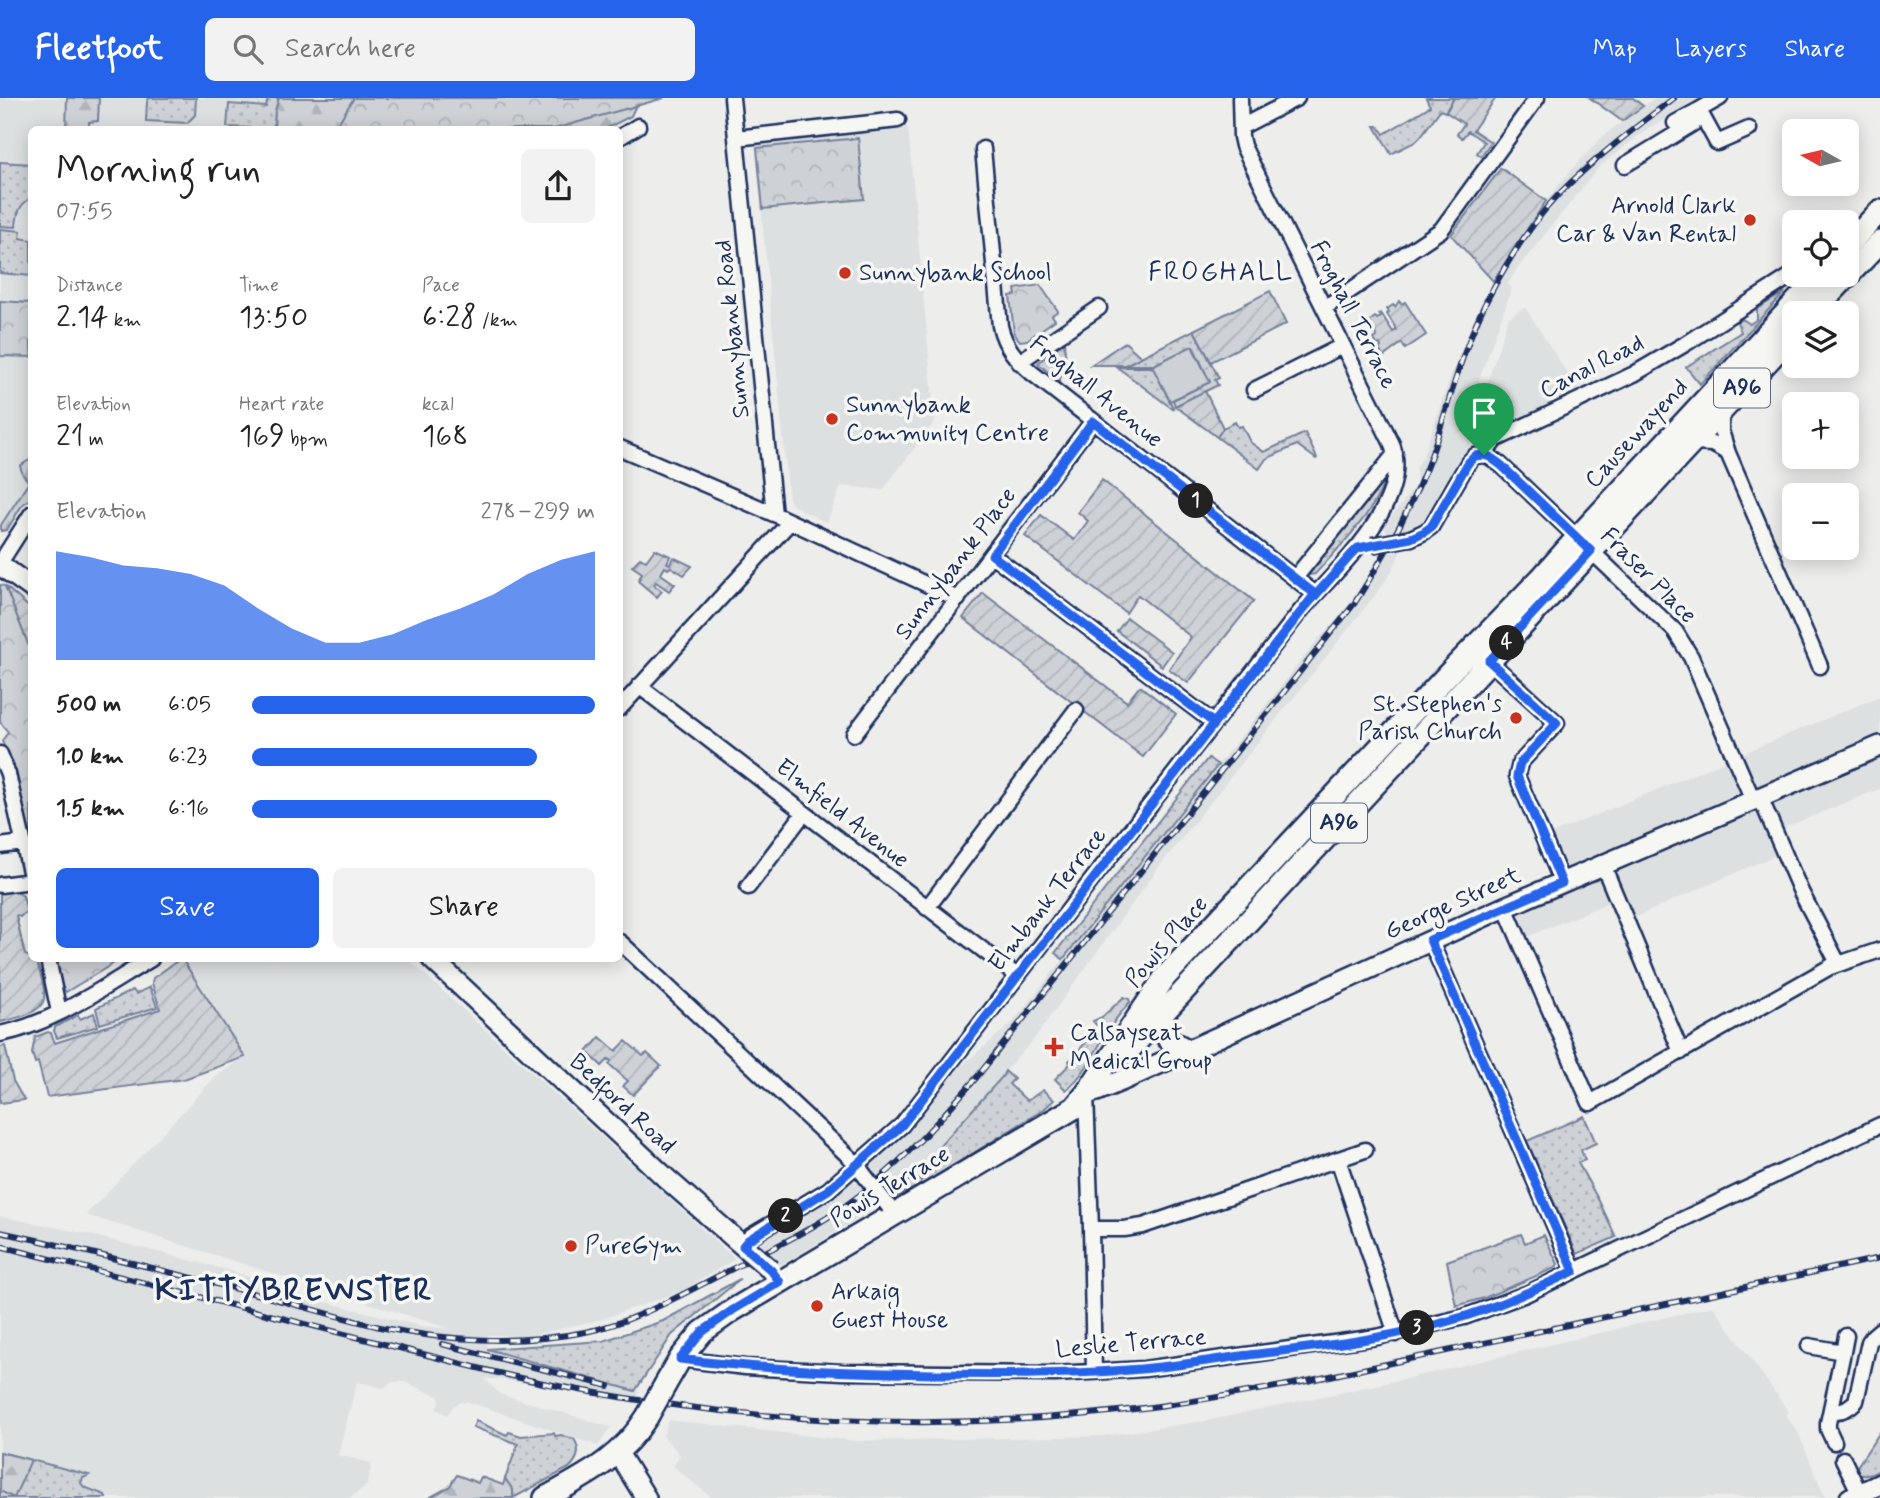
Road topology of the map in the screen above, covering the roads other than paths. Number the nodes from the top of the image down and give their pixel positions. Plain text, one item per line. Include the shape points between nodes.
1 (732, 98) edge
2 (1240, 98) edge
3 (1297, 98) edge
4 (1537, 98) edge
5 (1720, 98) edge
6 (1699, 110) junction
7 (898, 120) dead end
8 (1675, 123) dead end
9 (638, 126) dead end
10 (1241, 127) junction
11 (1749, 129) dead end
12 (623, 135) edge
13 (736, 138) junction
14 (983, 149) dead end
15 (1625, 165) dead end
16 (1880, 211) edge
17 (1859, 233) edge
18 (1880, 242) edge
19 (1782, 282) edge
20 (1810, 287) edge
21 (1823, 301) edge
22 (1099, 308) dead end
23 (1324, 308) junction
24 (1342, 346) junction
25 (1782, 346) edge
26 (1019, 362) junction
27 (1254, 390) dead end
28 (1721, 412) junction
29 (1093, 421) junction
30 (1692, 443) junction
31 (623, 449) edge
32 (1728, 453) junction
33 (1395, 454) junction
34 (1484, 455) junction
35 (774, 514) junction
36 (28, 519) edge
37 (790, 522) junction
38 (1584, 544) junction
39 (1365, 547) junction
40 (992, 555) junction
41 (0, 564) edge
42 (1295, 578) junction
43 (28, 585) edge
44 (1315, 594) junction
45 (958, 599) junction
46 (1489, 661) junction
47 (1820, 666) dead end
48 (639, 686) junction
49 (623, 705) edge
50 (1076, 710) dead end
51 (1214, 723) junction
52 (854, 734) dead end
53 (1880, 746) edge
54 (0, 754) edge
55 (1757, 799) junction
56 (804, 813) junction
57 (23, 843) junction
58 (0, 846) edge
59 (28, 864) edge
60 (1603, 865) junction
61 (28, 882) edge
62 (1562, 883) junction
63 (0, 885) edge
64 (748, 887) dead end
65 (1505, 907) junction
66 (927, 908) junction
67 (1430, 940) junction
68 (623, 945) edge
69 (1880, 950) edge
70 (49, 962) edge
71 (146, 962) edge
72 (435, 962) edge
73 (1838, 963) junction
74 (1017, 976) junction
75 (1164, 1010) junction
76 (59, 1012) junction
77 (0, 1034) edge
78 (1187, 1050) junction
79 (1681, 1052) junction
80 (1086, 1094) junction
81 (1880, 1125) edge
82 (1365, 1150) dead end
83 (1338, 1160) junction
84 (860, 1169) junction
85 (892, 1211) junction
86 (1091, 1229) junction
87 (747, 1249) junction
88 (1574, 1271) junction
89 (775, 1276) junction
90 (1880, 1330) edge
91 (1396, 1334) junction
92 (1846, 1336) dead end
93 (1810, 1346) dead end
94 (1843, 1352) junction
95 (680, 1359) junction
96 (1094, 1372) junction
97 (1831, 1410) junction
98 (1834, 1442) dead end
99 (618, 1453) junction
100 (1843, 1459) dead end
101 (1880, 1484) edge
102 (1855, 1496) edge
103 (545, 1498) edge
104 (646, 1498) edge

1 - 13 street, Sunnybank Road
2 - 10 street, Froghall Terrace
3 - 10 street
4 - 23 street via 1441,230
5 - 6 street
6 - 8 street
6 - 11 street via 1717,143
6 - 15 street via 1694,123
7 - 13 street
9 - 12 street
10 - 23 street, Froghall Terrace via 1243,146
13 - 35 street, Sunnybank Road
14 - 26 street, Froghall Avenue via 1000,326 1008,349
16 - 17 main road
18 - 21 main road
19 - 34 street, Canal Road via 1640,371 1495,440
20 - 38 main road, Causewayend / A96
22 - 26 street
23 - 24 street, Froghall Terrace
24 - 27 street
24 - 33 street, Froghall Terrace
25 - 28 main road, Causewayend / A96
26 - 29 street, Froghall Avenue
28 - 30 main road, Causewayend / A96
28 - 32 street
29 - 40 street, Sunnybank Place
29 - 42 street, Froghall Avenue
30 - 32 street via 1712,444
30 - 38 main road, Causewayend / A96
31 - 35 street
32 - 47 street
33 - 39 street, Froghall Terrace via 1393,489
33 - 42 street
34 - 38 street, Fraser Place via 1501,465
34 - 39 street, Canal Road, bridge via 1468,463 1431,527 1411,538
35 - 37 street
36 - 41 street
37 - 45 street
37 - 48 street
38 - 46 main road, Powis Place / A96
38 - 55 street, Fraser Place via 1679,637
38 - 80 main road, Powis Place / A96 via 1543,576 1176,965
39 - 44 street, Elmbank Terrace
40 - 45 street, Sunnybank Place
40 - 51 street
41 - 43 street
42 - 44 street, Froghall Avenue
44 - 51 street, Elmbank Terrace
45 - 52 street, Sunnybank Place
46 - 62 street via 1557,723 1520,763 1517,776
46 - 75 main road, Powis Place / A96
48 - 49 street
48 - 56 street, Elmfield Avenue
50 - 66 street
51 - 74 street, Elmbank Terrace
53 - 55 street, George Street
54 - 57 street
55 - 60 street, George Street
55 - 73 street, Fraser Place
56 - 64 street
56 - 66 street, Elmfield Avenue
57 - 58 street
57 - 59 street
60 - 62 street, George Street
60 - 79 street
61 - 63 street
62 - 65 street, George Street
65 - 67 street, George Street
65 - 79 street via 1590,1103
66 - 74 street, Elmfield Avenue
67 - 78 street, George Street
67 - 88 street
68 - 84 street
69 - 73 street
70 - 76 street
71 - 76 street
72 - 87 street, Bedford Road
73 - 79 street
74 - 84 street, Elmbank Terrace via 902,1125
75 - 78 main road via 1162,1030
75 - 80 main road, Powis Place / A96
76 - 77 street
78 - 80 street, George Street
80 - 85 main road, Powis Terrace / A96 via 1073,1108
80 - 86 street
81 - 88 street, Leslie Terrace
82 - 83 street
83 - 86 street via 1143,1226
83 - 91 street
84 - 85 street, bridge
84 - 87 street, Elmbank Terrace via 751,1236
85 - 89 main road, Powis Terrace / A96
86 - 96 street
87 - 89 street, Bedford Road, bridge
88 - 91 street, Leslie Terrace via 1464,1317
89 - 95 main road, Powis Terrace / A96 via 702,1332
90 - 97 street via 1869,1342 1856,1401 1842,1410
91 - 96 street, Leslie Terrace via 1187,1364
92 - 94 street
93 - 94 street
94 - 97 street
95 - 96 street, Leslie Terrace via 843,1372
95 - 99 main road, Powis Terrace / A96, bridge via 647,1417
97 - 98 street via 1828,1429
99 - 103 main road, Powis Terrace / A96
99 - 104 street
100 - 102 street
101 - 102 street

